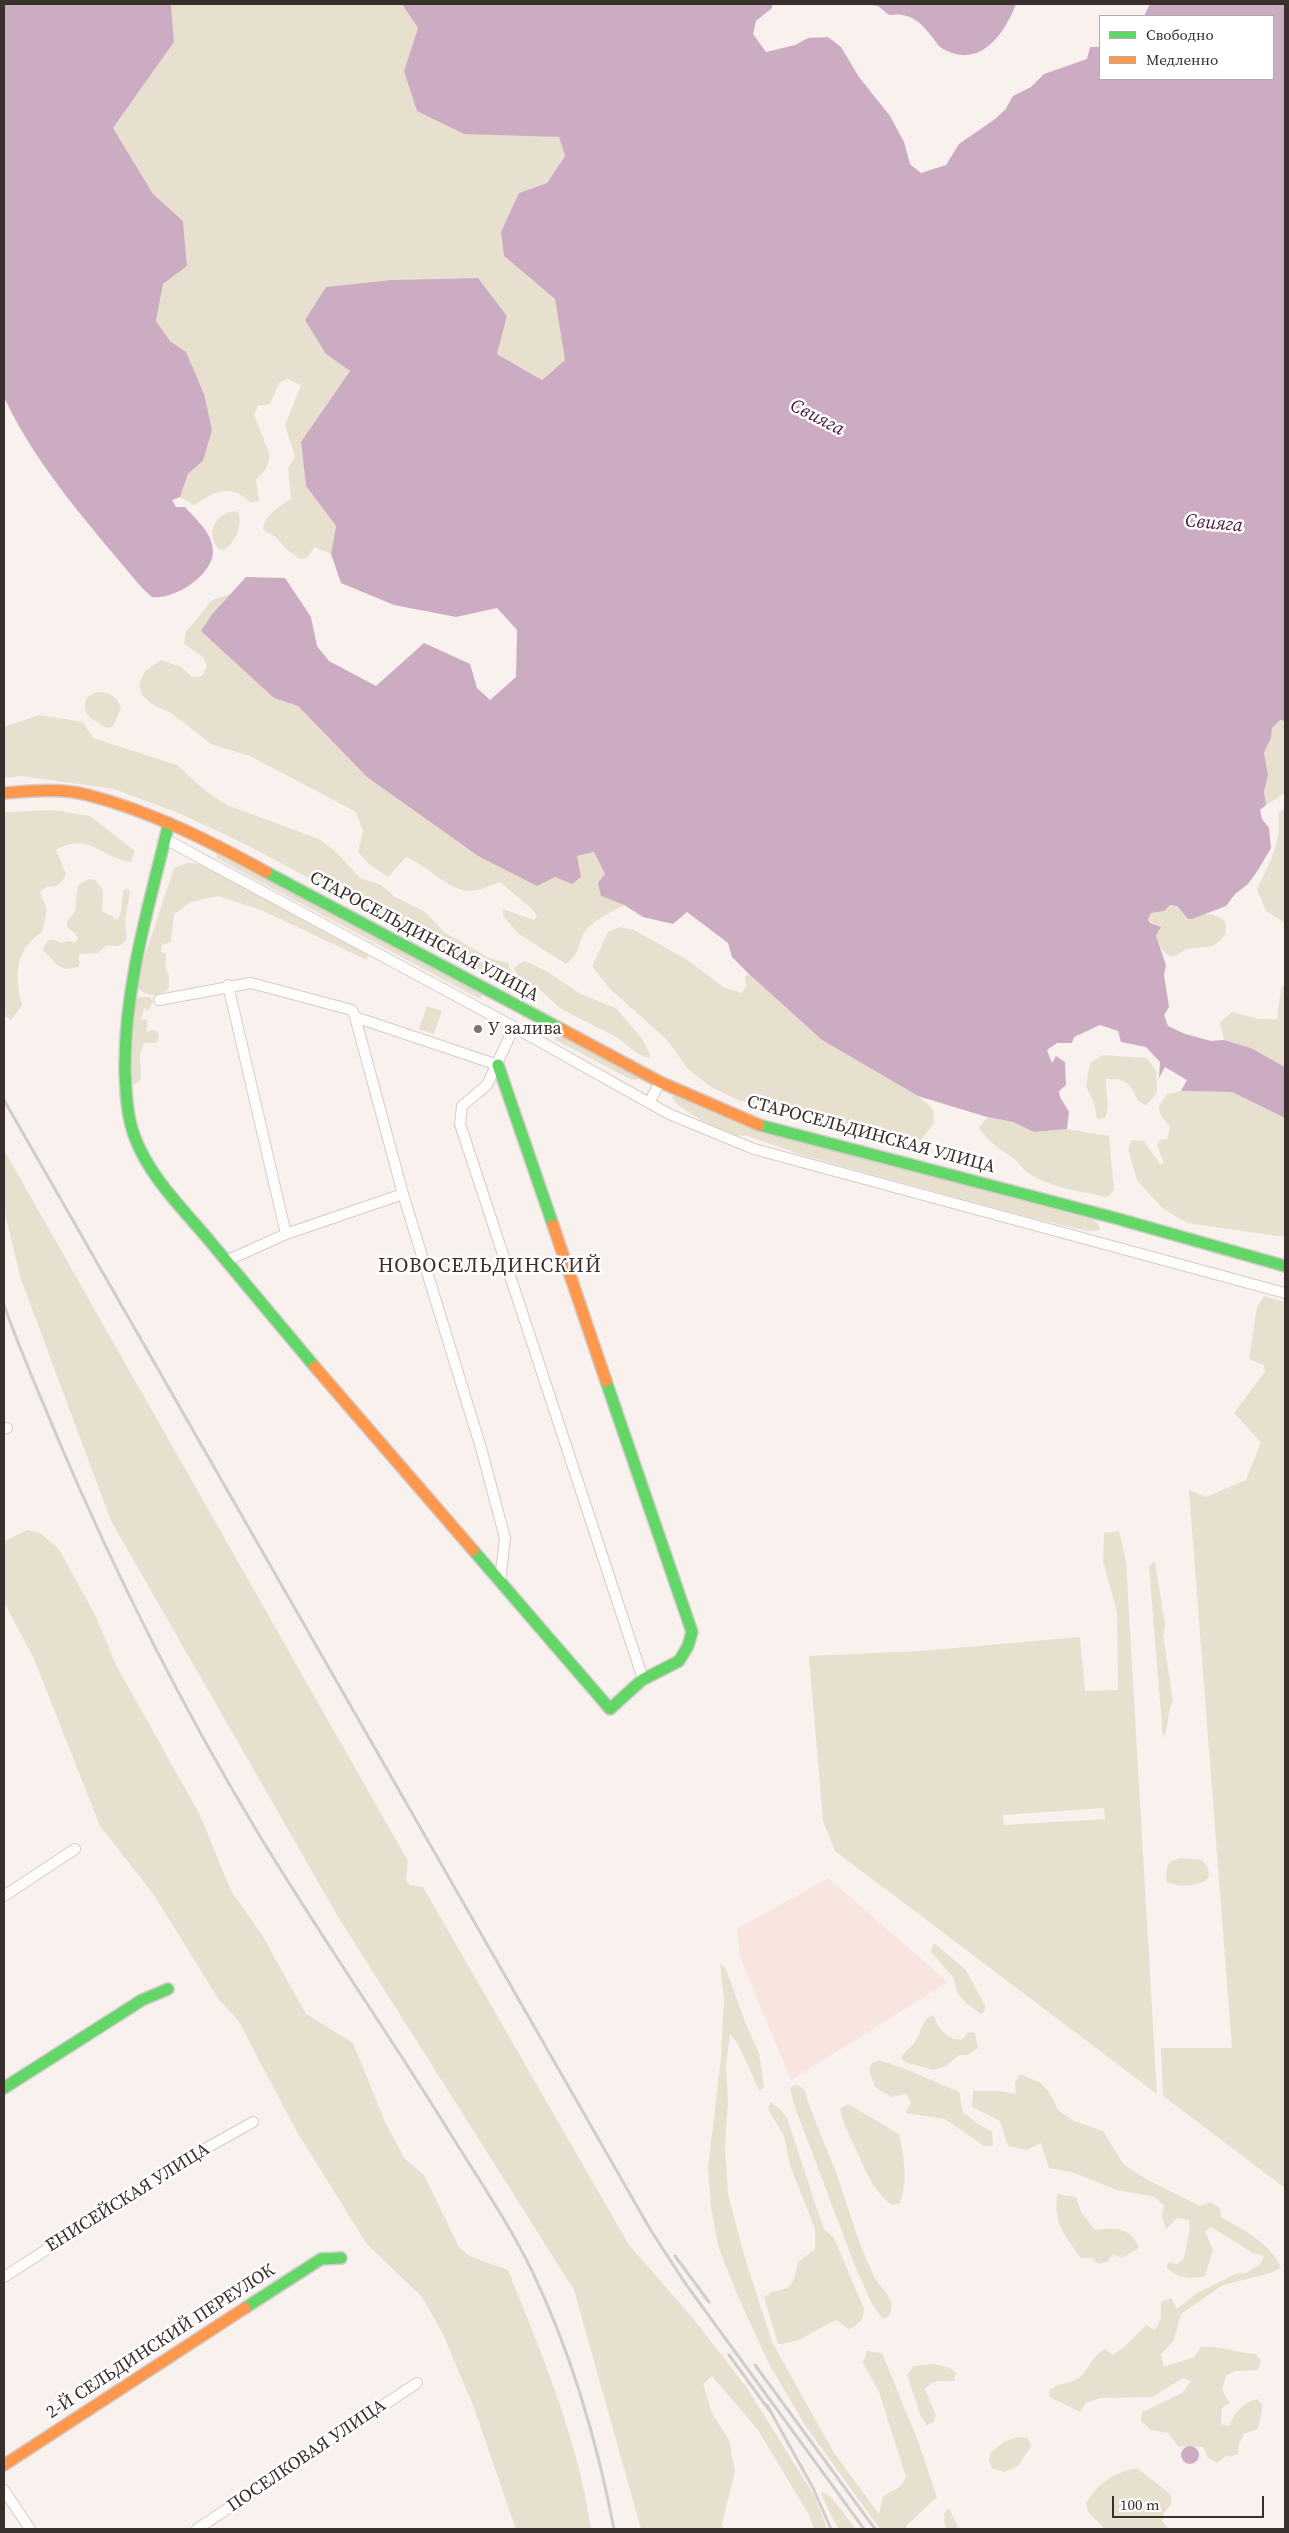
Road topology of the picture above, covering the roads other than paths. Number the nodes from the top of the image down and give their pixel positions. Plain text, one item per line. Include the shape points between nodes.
1 (4, 793) edge
2 (169, 823) junction
3 (165, 839) junction
4 (228, 985) junction
5 (159, 1000) dead end
6 (355, 1017) junction
7 (514, 1028) junction
8 (498, 1065) junction
9 (660, 1082) junction
10 (649, 1102) junction
11 (403, 1194) junction
12 (286, 1234) junction
13 (226, 1262) junction
14 (1285, 1266) edge
15 (1285, 1293) edge
16 (500, 1581) junction
17 (643, 1679) junction
18 (75, 1848) dead end
19 (4, 1896) edge
20 (168, 1989) dead end
21 (4, 2088) edge
22 (253, 2122) dead end
23 (341, 2258) dead end
24 (4, 2277) edge
25 (417, 2383) dead end
26 (4, 2465) edge
27 (4, 2490) edge
28 (30, 2529) edge
29 (197, 2529) edge

1 - 2 street, СТАРОСЕЛЬДИНСКАЯ УЛИЦА via 45,790 88,795
2 - 3 street
2 - 9 street, СТАРОСЕЛЬДИНСКАЯ УЛИЦА via 254,865
3 - 7 street
3 - 13 street via 131,987 124,1035 131,1127 145,1159 163,1186
4 - 5 street
4 - 6 street via 251,983 352,1010
4 - 12 street
6 - 8 street
6 - 11 street
7 - 8 street
7 - 10 street
8 - 17 street via 487,1085 462,1106 460,1124
8 - 17 street via 692,1632 688,1649 676,1665
9 - 10 street
9 - 14 street, СТАРОСЕЛЬДИНСКАЯ УЛИЦА via 749,1122 787,1134 1115,1218
10 - 15 street via 754,1149
11 - 12 street
11 - 16 street via 481,1448 505,1538
12 - 13 street
13 - 16 street
16 - 17 street via 610,1709
18 - 19 street
20 - 21 street via 142,2000
22 - 24 street, ЕНИСЕЙСКАЯ УЛИЦА via 187,2158
23 - 26 street, 2-Й СЕЛЬДИНСКИЙ ПЕРЕУЛОК via 321,2259
25 - 29 street, ПОСЕЛКОВАЯ УЛИЦА
27 - 28 street

